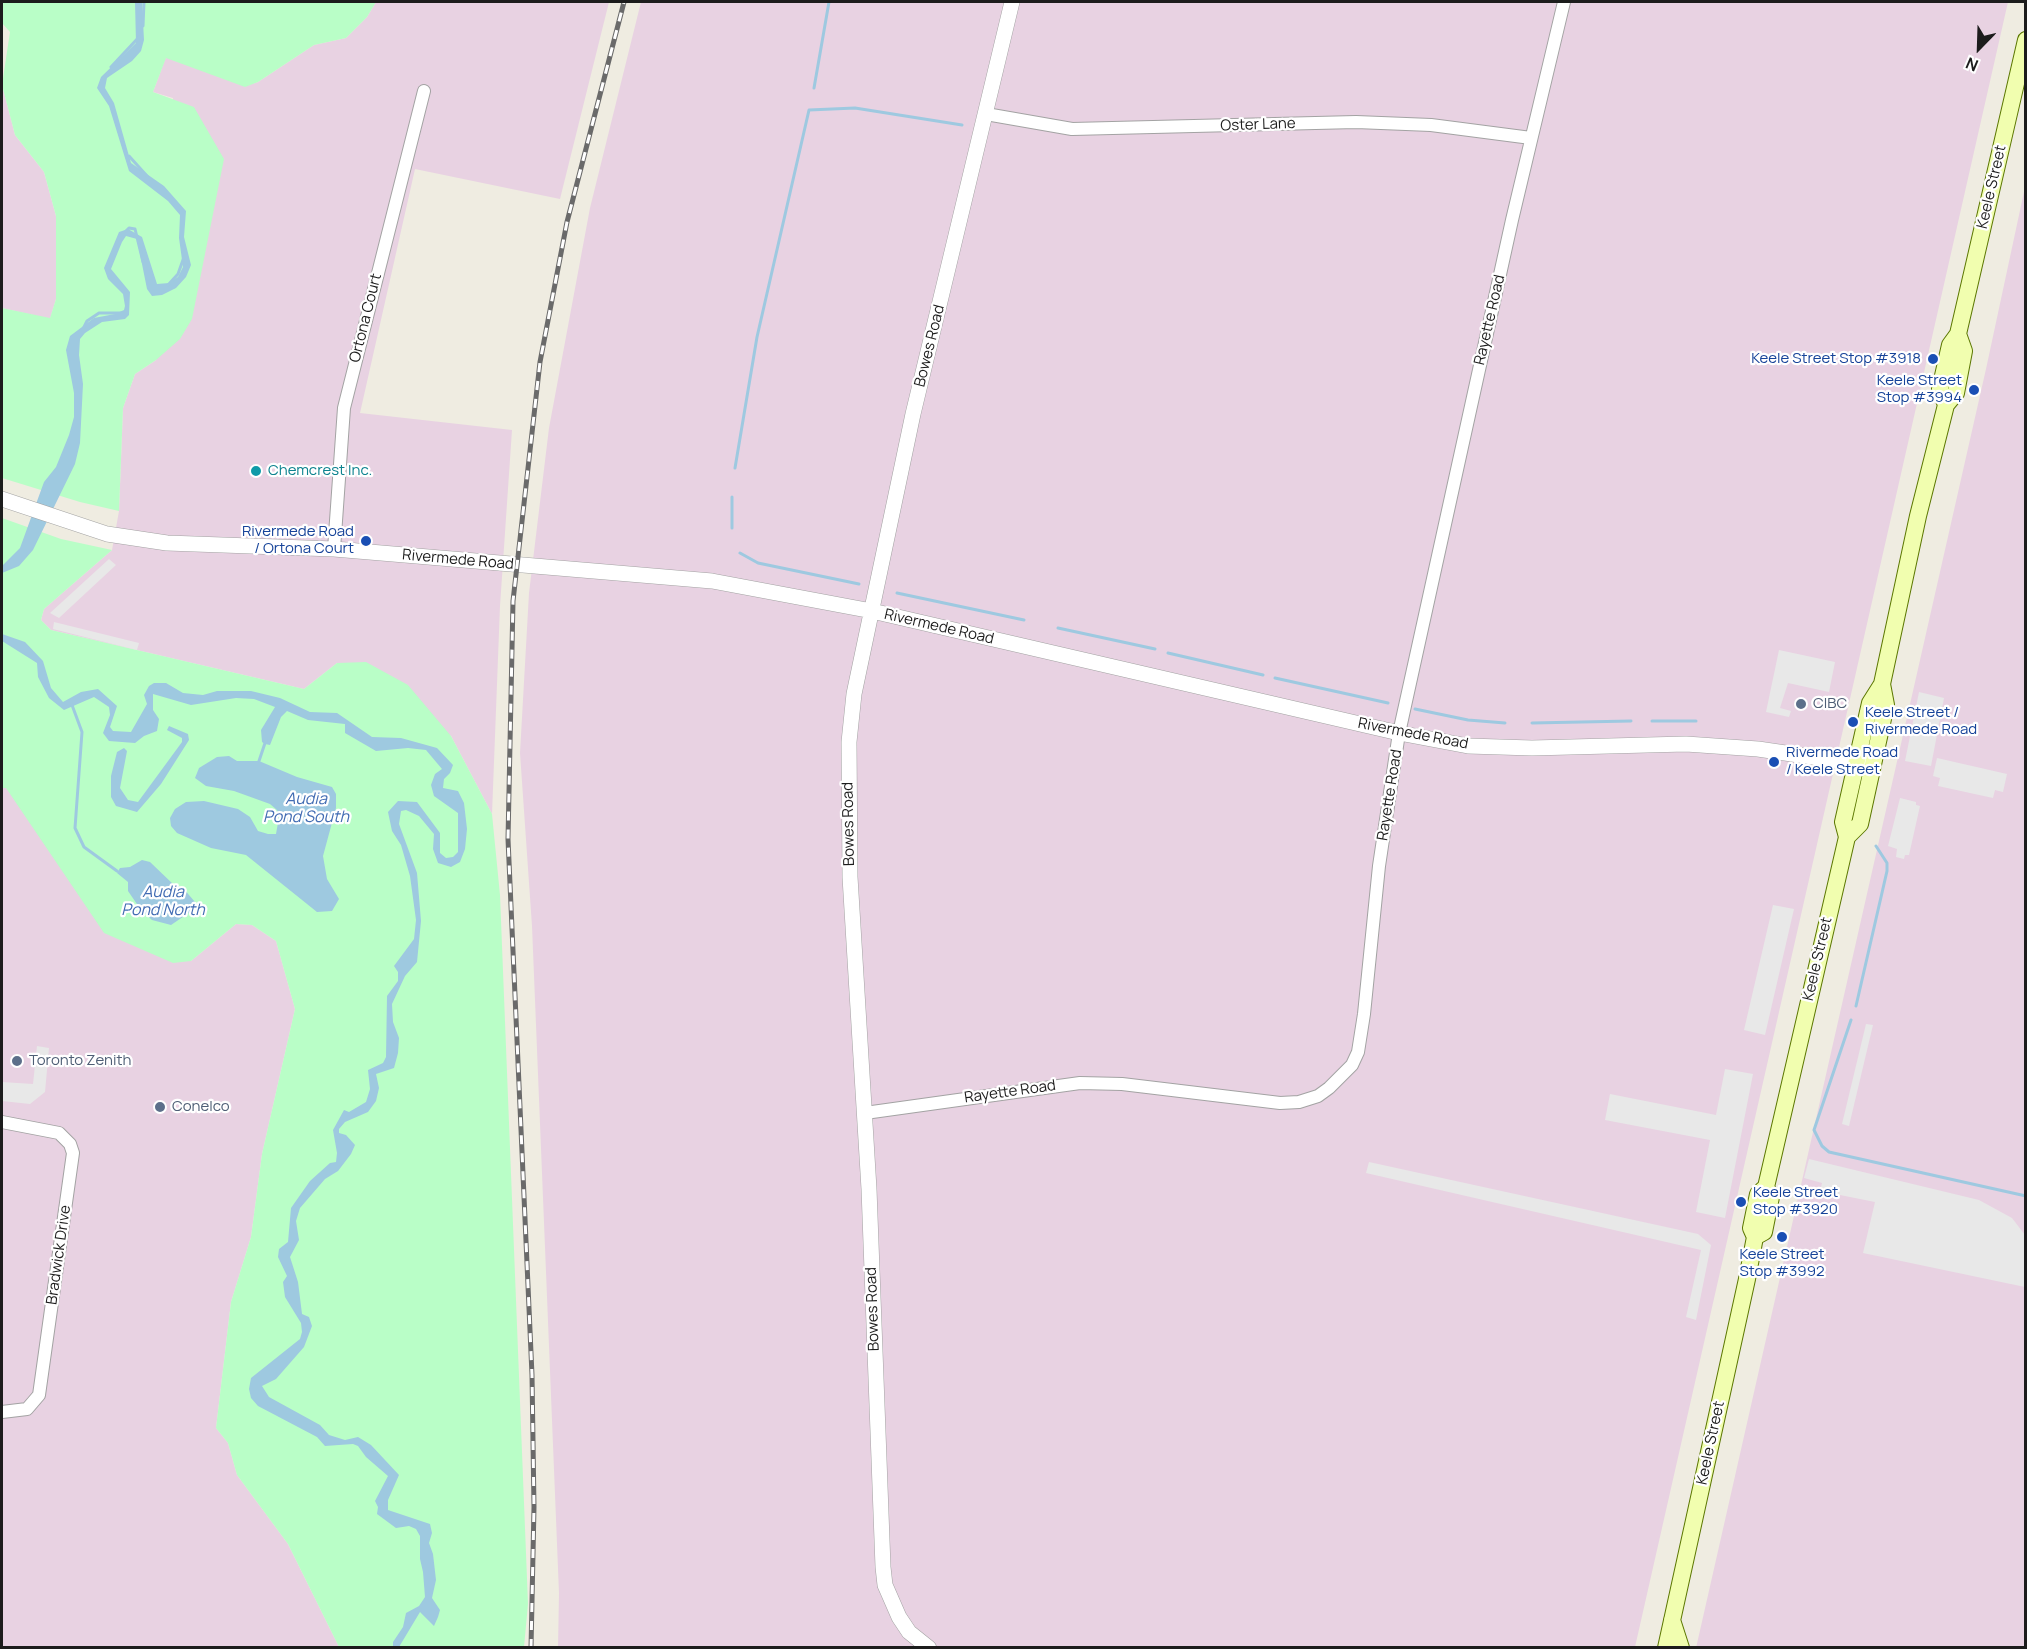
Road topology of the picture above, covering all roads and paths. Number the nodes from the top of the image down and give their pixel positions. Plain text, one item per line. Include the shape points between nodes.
1 (1012, 2) edge
2 (1564, 2) edge
3 (2025, 40) edge
4 (424, 91) dead end
5 (986, 114) junction
6 (1531, 138) junction
7 (2, 500) edge
8 (334, 549) junction
9 (872, 611) junction
10 (1399, 733) junction
11 (1865, 765) junction
12 (865, 1113) junction
13 (2, 1122) edge
14 (2, 1412) edge
15 (1672, 1620) junction
16 (928, 1647) edge
17 (1666, 1647) edge
18 (1681, 1647) edge

1 - 5 street, Bowes Road
2 - 6 street, Rayette Road
3 - 11 main road, Keele Street via 1958,334 1950,345 1940,389 1946,405 1882,684 1870,703
4 - 8 street, Ortona Court via 344,408
5 - 6 street, Oster Lane via 1072,129 1356,122 1431,125
5 - 9 street, Bowes Road via 913,414
6 - 10 street, Rayette Road
7 - 8 street, Rivermede Road via 76,525 157,542
8 - 9 street, Rivermede Road via 712,581
9 - 10 street, Rivermede Road
9 - 12 street, Bowes Road via 854,694 848,776 849,878
10 - 11 street, Rivermede Road via 1498,748 1686,744 1758,749
10 - 12 street, Rayette Road via 1358,1052 1347,1073 1318,1096 1280,1103 1122,1084 1080,1083
11 - 15 main road, Keele Street via 1843,822 1847,837 1766,1187 1758,1194 1751,1228 1755,1238
12 - 16 street, Bowes Road via 885,1585 909,1632
13 - 14 street, Bradwick Drive via 59,1133 73,1153 39,1395 27,1409
15 - 17 main road, Keele Street
15 - 18 main road

